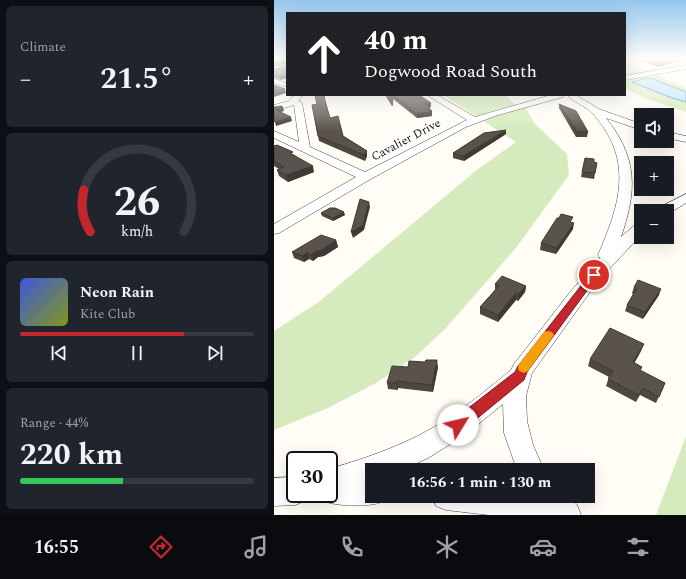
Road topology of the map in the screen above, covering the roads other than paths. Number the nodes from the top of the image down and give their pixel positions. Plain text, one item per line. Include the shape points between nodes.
1 (433, 96) edge
2 (557, 96) edge
3 (573, 96) edge
4 (296, 98) edge
5 (274, 108) edge
6 (596, 111) junction
7 (473, 120) junction
8 (634, 125) edge
9 (274, 134) edge
10 (674, 136) edge
11 (686, 139) edge
12 (305, 149) junction
13 (364, 177) junction
14 (686, 198) edge
15 (674, 205) edge
16 (274, 230) edge
17 (634, 233) edge
18 (600, 269) junction
19 (520, 376) junction
20 (528, 463) edge
21 (338, 481) edge
22 (338, 490) edge
23 (286, 491) edge
24 (274, 492) edge
25 (365, 492) edge
26 (501, 503) edge
27 (556, 503) edge
28 (552, 515) edge
29 (567, 515) edge

1 - 7 street
2 - 7 street, Cavalier Drive
3 - 6 street
4 - 5 street
4 - 12 street via 301,112
6 - 8 street
6 - 18 street via 621,148 627,183 622,213
7 - 13 street, Cavalier Drive
9 - 12 street
10 - 11 street
12 - 13 street
13 - 16 street, Cavalier Drive
14 - 15 street
17 - 18 street
18 - 19 street
19 - 20 street via 513,402 514,421 518,441
19 - 21 street via 448,433 410,454
22 - 25 street
23 - 24 street
26 - 28 street
27 - 29 street

